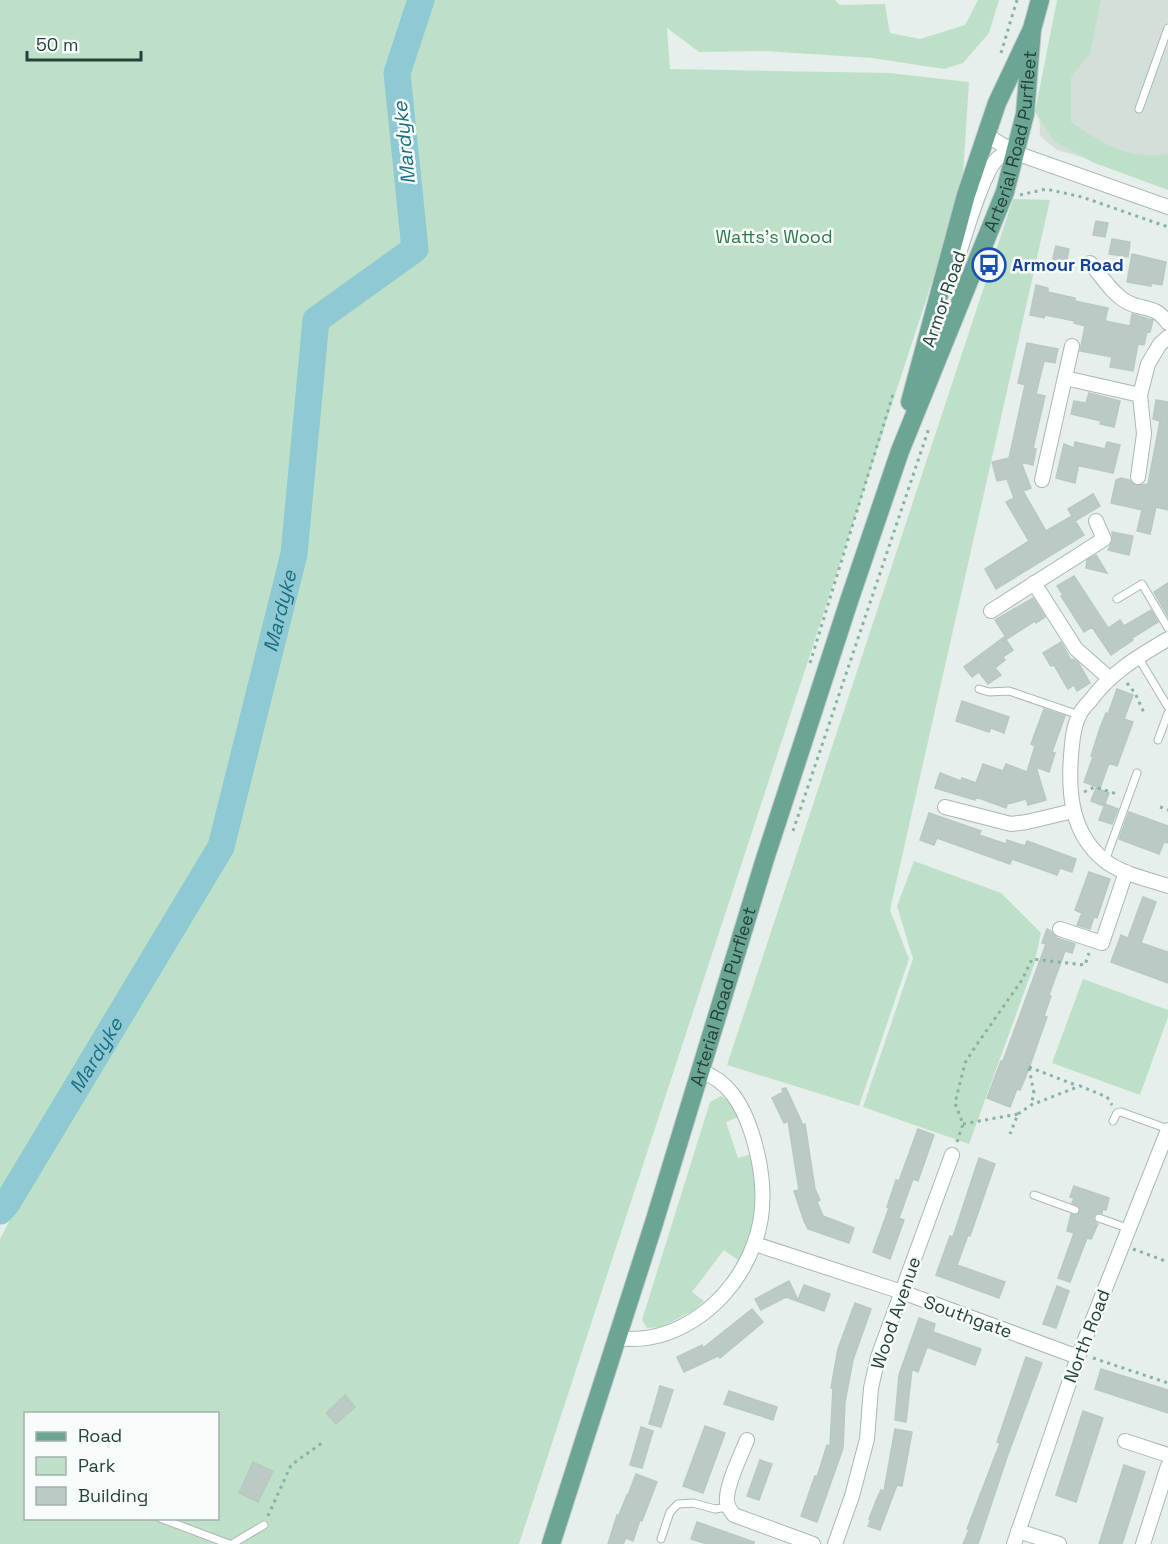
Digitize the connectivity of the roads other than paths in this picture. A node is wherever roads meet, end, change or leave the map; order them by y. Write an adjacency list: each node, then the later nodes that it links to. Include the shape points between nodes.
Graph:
1 (1040, 0): 3 (main road, Arterial Road Purfleet)
2 (1168, 28): 4 (lane)
3 (1032, 29): 5 (main road, Arterial Road Purfleet); 6 (main road, Arterial Road Purfleet, via 1025,114)
4 (1139, 109)
5 (986, 135): 6 (street); 13 (main road, Arterial Road Purfleet)
6 (1016, 153): 7 (street); 13 (street, Armor Road, via 1000,156 984,181); 15 (main road, Arterial Road Purfleet, via 1005,192)
7 (1168, 207)
8 (1090, 263): 9 (street, via 1119,297 1151,308)
9 (1168, 323)
10 (1168, 337): 14 (street, via 1148,364)
11 (1072, 346): 12 (street)
12 (1065, 378): 14 (street); 17 (street)
13 (912, 392): 15 (main road, Arterial Road Purfleet)
14 (1140, 395): 16 (street, via 1144,434)
15 (900, 451): 38 (main road, Arterial Road Purfleet, via 764,861)
16 (1138, 477)
17 (1042, 480)
18 (1096, 521): 19 (street, via 1104,539)
19 (1034, 583): 21 (street); 25 (street, via 1076,649)
20 (1117, 599): 22 (lane, via 1142,584)
21 (991, 611)
22 (1168, 628)
23 (1168, 639): 24 (street)
24 (1138, 657): 25 (street); 27 (lane)
25 (1114, 675): 29 (street)
26 (979, 688): 29 (lane, via 1009,691)
27 (1168, 707)
28 (1168, 713): 30 (lane)
29 (1079, 715): 32 (street, via 1072,743)
30 (1158, 740)
31 (1137, 773): 34 (lane)
32 (1072, 804): 33 (street, via 1011,824); 34 (street, via 1085,840)
33 (945, 807)
34 (1105, 861): 35 (street)
35 (1126, 872): 36 (street); 37 (street, via 1102,943)
36 (1168, 886)
37 (1060, 929)
38 (700, 1071): 46 (street, via 727,1087 740,1105 755,1144 762,1196); 48 (main road, Arterial Road Purfleet)
39 (1115, 1117): 40 (lane, via 1126,1113)
40 (1168, 1130): 45 (street, North Road)
41 (952, 1155): 47 (street, Wood Avenue)
42 (1034, 1195): 43 (lane)
43 (1075, 1209)
44 (1099, 1218): 45 (lane)
45 (1130, 1229): 49 (street, North Road)
46 (754, 1244): 47 (street, Southgate); 48 (street, via 739,1276 717,1303 700,1316 652,1338)
47 (902, 1292): 49 (street, Southgate); 62 (street, Wood Avenue, via 878,1357 867,1439)
48 (617, 1338): 60 (main road, Arterial Road Purfleet)
49 (1078, 1355): 57 (street, North Road)
50 (747, 1440): 54 (street, via 728,1490)
51 (1125, 1441): 52 (street)
52 (1168, 1455)
53 (1168, 1466): 64 (street)
54 (728, 1507): 58 (lane, via 678,1504 670,1512); 61 (street, via 735,1515)
55 (165, 1520): 59 (lane)
56 (264, 1525): 59 (lane)
57 (1016, 1538): 63 (street)
58 (661, 1539)
59 (230, 1544)
60 (551, 1544)
61 (813, 1544)
62 (835, 1544)
63 (1059, 1544)
64 (1143, 1544)

